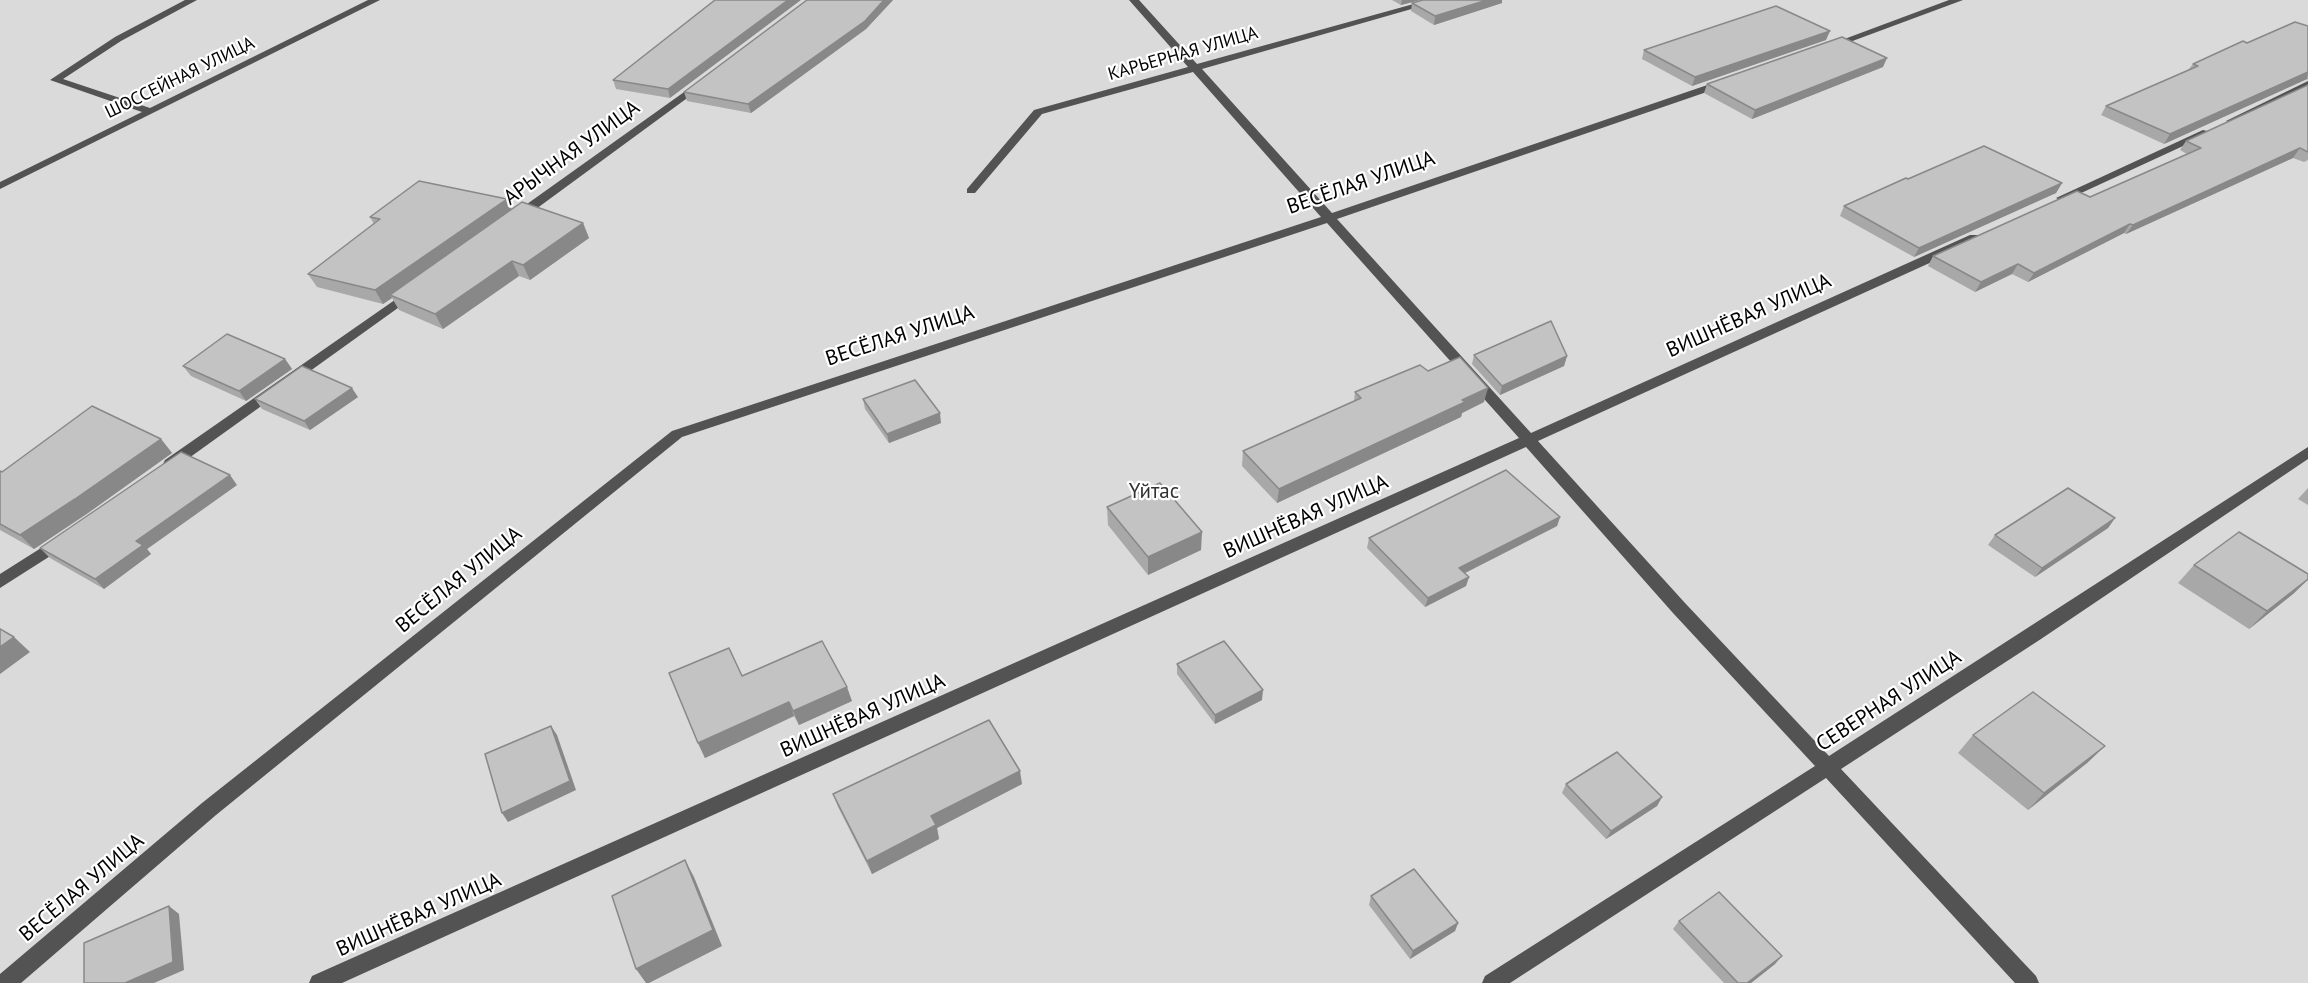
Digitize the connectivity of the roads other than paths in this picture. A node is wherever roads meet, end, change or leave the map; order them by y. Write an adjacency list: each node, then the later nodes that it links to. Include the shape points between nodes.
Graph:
1 (192, 0): 11 (street, via 118,39 55,80)
2 (375, 0): 11 (street, ШОССЕЙНАЯ УЛИЦА)
3 (1134, 0): 7 (street)
4 (1437, 0): 7 (street, КАРЬЕРНАЯ УЛИЦА)
5 (1958, 0): 6 (street)
6 (1820, 50)
7 (1195, 68): 13 (street, КАРЬЕРНАЯ УЛИЦА, via 1038,112); 15 (street)
8 (1742, 76): 15 (street, ВЕСЁЛАЯ УЛИЦА)
9 (708, 78): 16 (street, АРЫЧНАЯ УЛИЦА)
10 (2308, 84): 14 (street)
11 (150, 111): 12 (street, ШОССЕЙНАЯ УЛИЦА)
12 (0, 186)
13 (971, 191)
14 (2049, 204)
15 (1329, 218): 19 (street); 25 (street, ВЕСЁЛАЯ УЛИЦА, via 677,434 209,808)
16 (507, 224)
17 (1984, 233): 19 (street, ВИШНЁВАЯ УЛИЦА)
18 (421, 286): 21 (street)
19 (1528, 439): 24 (street); 26 (street, ВИШНЁВАЯ УЛИЦА)
20 (2308, 452): 24 (street, СЕВЕРНАЯ УЛИЦА)
21 (161, 471)
22 (75, 532): 23 (street)
23 (0, 582)
24 (1828, 768): 27 (street, СЕВЕРНАЯ УЛИЦА); 28 (street)
25 (5, 983)
26 (319, 983)
27 (1492, 983)
28 (2029, 983)

